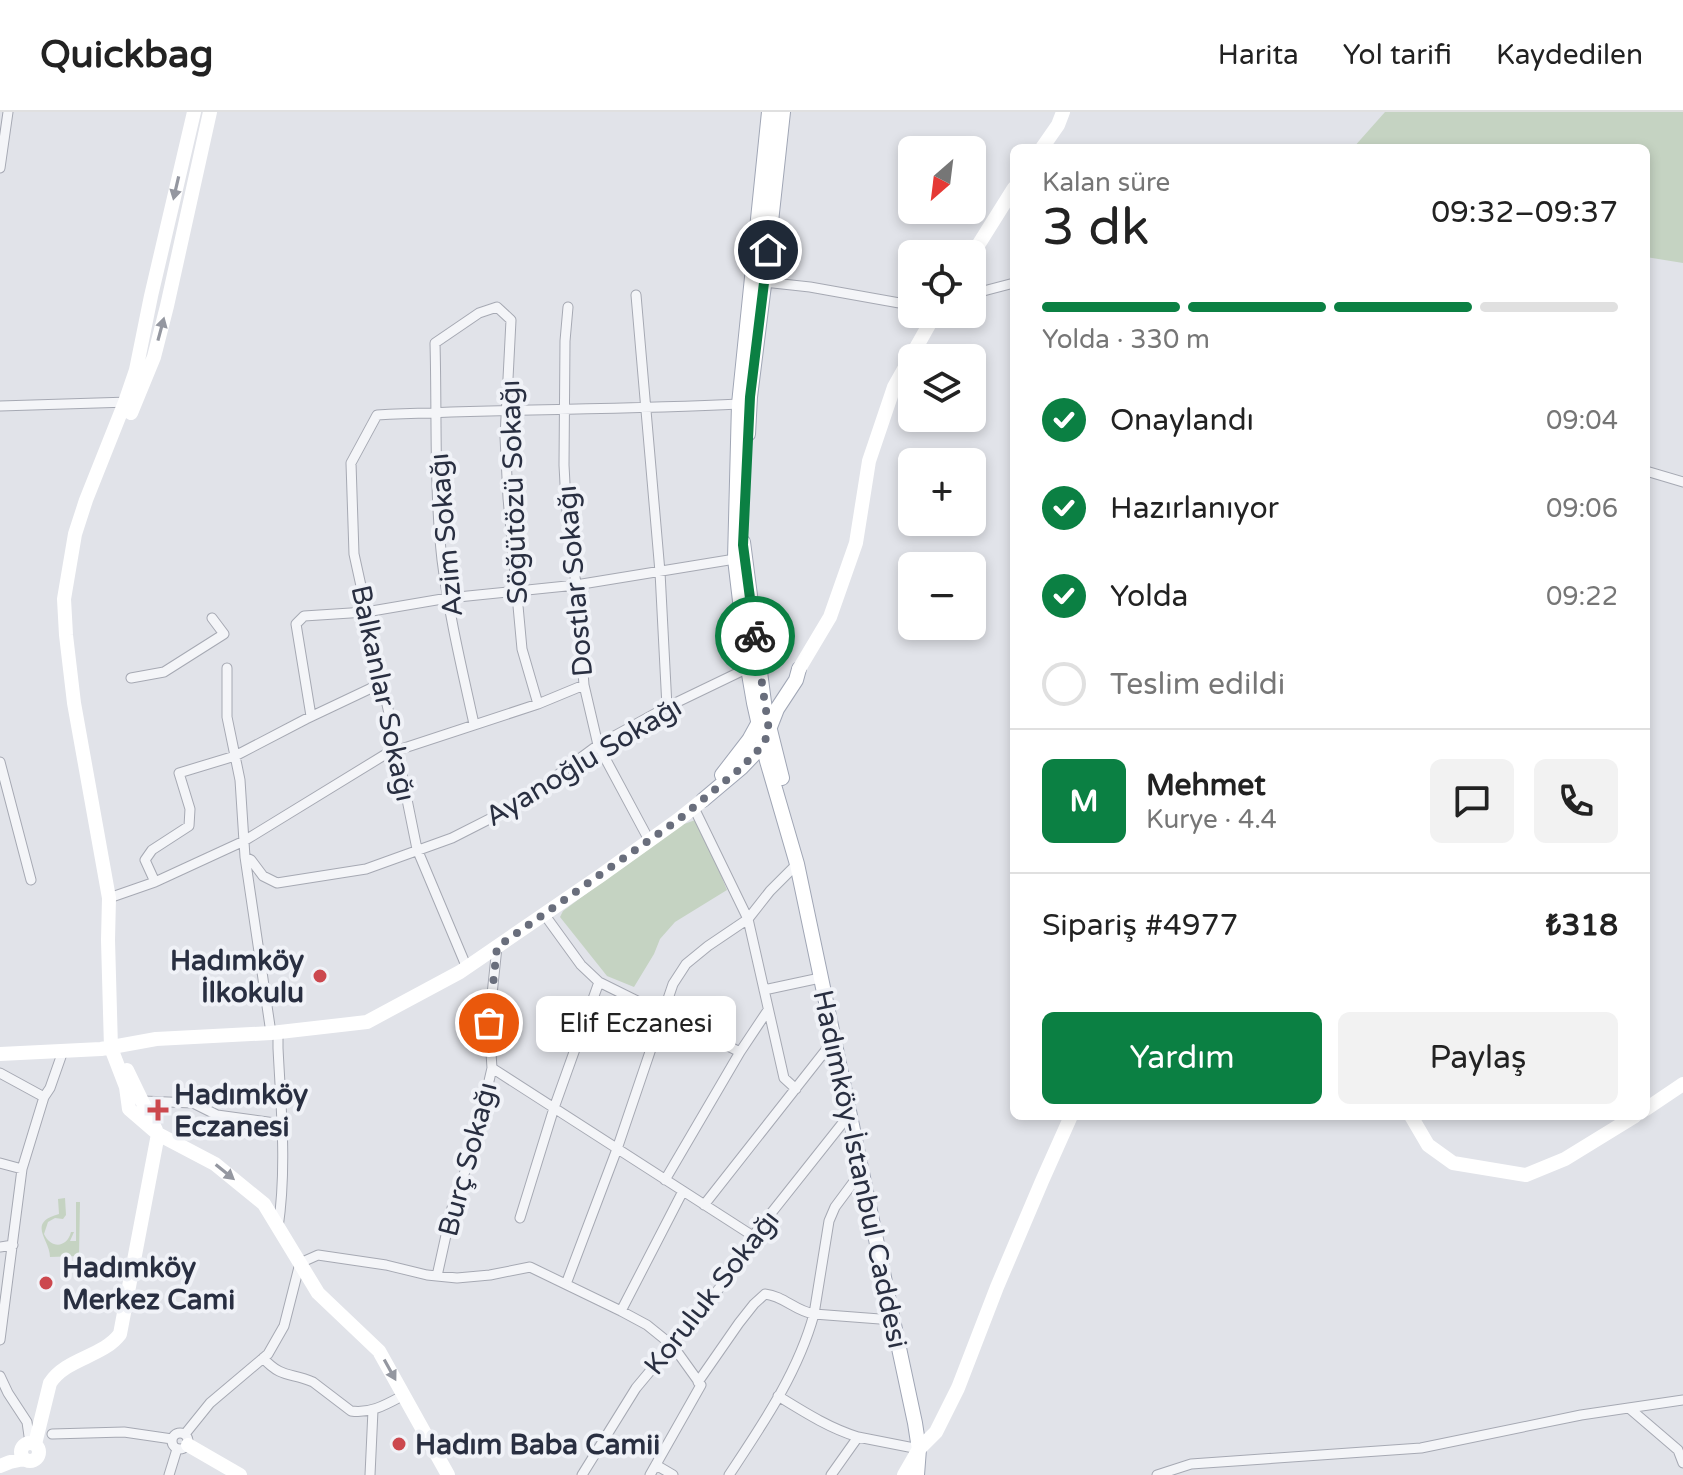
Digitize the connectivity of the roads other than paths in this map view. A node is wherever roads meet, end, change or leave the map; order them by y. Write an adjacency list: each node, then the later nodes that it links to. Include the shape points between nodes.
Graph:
1 (8, 112): 8 (street)
2 (194, 112): 19 (street, one-way to 19)
3 (210, 112): 19 (street, one-way to 3, via 154,357)
4 (769, 112): 20 (street, Hadımköy-İstanbul Caddesi)
5 (783, 112): 11 (street, Hadımköy-İstanbul Caddesi)
6 (1063, 112): 7 (street)
7 (1045, 144)
8 (0, 168)
9 (1010, 194): 10 (street)
10 (981, 240)
11 (764, 282): 15 (street); 44 (street, Hadımköy-İstanbul Caddesi, via 750,397 743,545)
12 (1010, 284): 13 (street)
13 (986, 290)
14 (636, 295): 23 (street)
15 (898, 303)
16 (568, 307): 22 (street, Dostlar Sokağı)
17 (927, 328): 37 (street, via 894,387 869,461 856,543 830,617)
18 (435, 343): 24 (street, Söğütözü Sokağı, via 497,307 511,320); 25 (street, Azim Sokağı)
19 (130, 402): 21 (street); 59 (street, via 68,573 64,599 74,703)
20 (739, 404): 23 (street); 28 (street, Hadımköy-İstanbul Caddesi)
21 (0, 406)
22 (565, 408): 23 (street); 24 (street); 30 (street, Dostlar Sokağı, via 566,503)
23 (645, 409): 29 (street)
24 (506, 411): 25 (street); 31 (street, Söğütözü Sokağı)
25 (437, 412): 32 (street, Azim Sokağı); 33 (street, Balkanlar Sokağı, via 377,415 351,463 354,554)
26 (1650, 472): 27 (street)
27 (1683, 482)
28 (735, 559): 29 (street); 36 (street, Hadımköy-İstanbul Caddesi)
29 (660, 572): 30 (street); 42 (street)
30 (576, 585): 31 (street); 40 (street, Dostlar Sokağı)
31 (515, 591): 32 (street); 41 (street, Söğütözü Sokağı, via 522,649)
32 (448, 598): 33 (street); 45 (street, Azim Sokağı)
33 (366, 612): 39 (street, Balkanlar Sokağı); 43 (street, via 304,616 296,624)
34 (212, 618): 38 (street, via 224,634 164,672)
35 (227, 668): 49 (street, via 227,717)
36 (748, 668): 42 (street, Ayanoğlu Sokağı); 44 (street, Hadımköy-İstanbul Caddesi)
37 (799, 669): 44 (street); 44 (street)
38 (131, 678)
39 (382, 683): 43 (street); 48 (street, Balkanlar Sokağı)
40 (584, 685): 41 (street); 46 (street, Dostlar Sokağı)
41 (538, 704): 45 (street)
42 (667, 707): 46 (street, Ayanoğlu Sokağı)
43 (311, 716): 49 (street)
44 (764, 722): 47 (street, Hadımköy-İstanbul Caddesi); 51 (street); 56 (street, Hadımköy-İstanbul Caddesi, via 792,818)
45 (474, 724): 48 (street)
46 (598, 745): 52 (street, Dostlar Sokağı); 54 (street, Ayanoğlu Sokağı, via 517,805 452,838)
47 (763, 745): 51 (street); 56 (street, Hadımköy-İstanbul Caddesi)
48 (397, 750): 53 (street); 54 (street, Balkanlar Sokağı)
49 (235, 756): 53 (street); 58 (street, via 179,773 190,809 189,826 145,860)
50 (0, 762): 57 (street)
51 (699, 804): 52 (street); 61 (street)
52 (649, 840): 60 (street)
53 (244, 841): 55 (street); 58 (street)
54 (417, 849): 55 (street, Ayanoğlu Sokağı, via 366,869 277,883); 63 (street, Balkanlar Sokağı)
55 (245, 857): 69 (street)
56 (797, 864): 61 (street); 64 (street, Hadımköy-İstanbul Caddesi)
57 (31, 880)
58 (155, 882): 59 (street)
59 (109, 898): 71 (street)
60 (544, 914): 62 (street); 65 (street)
61 (748, 919): 66 (street); 68 (street, via 686,964)
62 (497, 947): 63 (street); 76 (street, Burç Sokağı, via 489,1023)
63 (467, 968): 69 (street, via 367,1022)
64 (820, 978): 66 (street); 70 (street, Hadımköy-İstanbul Caddesi)
65 (599, 982): 68 (street); 83 (street)
66 (764, 990): 67 (street)
67 (768, 1010): 74 (street); 79 (street, via 784,1078)
68 (663, 1013): 74 (street); 90 (street)
69 (275, 1033): 71 (street); 88 (street)
70 (833, 1041): 79 (street); 84 (street, Hadımköy-İstanbul Caddesi)
71 (114, 1043): 72 (street); 73 (street); 81 (street); 89 (street, via 129,1109)
72 (0, 1046)
73 (63, 1051): 75 (street); 80 (street)
74 (740, 1052): 94 (street)
75 (0, 1054)
76 (492, 1068): 83 (street); 103 (street, Burç Sokağı)
77 (0, 1073): 80 (street)
78 (1683, 1084): 82 (street)
79 (796, 1089): 96 (street)
80 (44, 1097): 92 (street)
81 (143, 1101): 88 (street, via 193,1103 217,1115); 89 (street)
82 (1650, 1106)
83 (554, 1108): 90 (street); 97 (street)
84 (849, 1115): 93 (street, Hadımköy-İstanbul Caddesi); 99 (street, Koruluk Sokağı)
85 (1069, 1120): 121 (street, via 958,1388 936,1432)
86 (1413, 1120): 87 (street, via 1428,1145 1453,1163 1526,1175 1565,1159)
87 (1628, 1120)
88 (282, 1124): 98 (street)
89 (158, 1134): 98 (street, one-way to 98, via 215,1164 264,1204); 122 (street, via 120,1334 53,1378)
90 (617, 1149): 94 (street); 104 (street)
91 (0, 1163): 92 (street)
92 (22, 1169): 100 (street)
93 (861, 1172): 106 (street, via 835,1207); 107 (street, Hadımköy-İstanbul Caddesi)
94 (665, 1180): 95 (street)
95 (683, 1191): 96 (street); 105 (street)
96 (704, 1205): 99 (street)
97 (520, 1218)
98 (278, 1228): 102 (street)
99 (753, 1236): 109 (street, Koruluk Sokağı)
100 (13, 1245): 101 (street); 108 (street)
101 (0, 1247)
102 (300, 1263): 103 (street, via 318,1255); 110 (street, via 284,1326); 113 (street, one-way to 113, via 318,1293 379,1351)
103 (437, 1276): 104 (street, via 490,1275 530,1267)
104 (566, 1284): 105 (street)
105 (621, 1311): 109 (street)
106 (814, 1314): 107 (street); 112 (street, via 765,1294); 114 (street)
107 (893, 1320): 121 (street, Hadımköy-İstanbul Caddesi)
108 (0, 1340)
109 (673, 1346): 112 (street); 130 (street, Koruluk Sokağı, via 636,1388)
110 (263, 1358): 117 (street, via 283,1374 313,1382 351,1411); 120 (street, via 210,1403)
111 (0, 1376): 122 (street, via 27,1422)
112 (698, 1382): 124 (street, via 701,1385)
113 (404, 1395): 117 (street); 129 (street)
114 (778, 1396): 119 (street); 133 (street)
115 (1683, 1400): 116 (street)
116 (1629, 1408): 123 (street, via 1678,1450); 137 (street, via 1421,1448 1191,1464)
117 (373, 1410): 128 (street)
118 (52, 1434): 120 (street, via 124,1432)
119 (858, 1437): 121 (street); 134 (street)
120 (181, 1442): 126 (street); 127 (street)
121 (919, 1449): 135 (street); 136 (street, Hadımköy-İstanbul Caddesi)
122 (29, 1455): 125 (street)
123 (1683, 1463)
124 (656, 1465): 131 (street); 132 (street)
125 (2, 1466)
126 (169, 1475)
127 (240, 1475)
128 (370, 1475)
129 (448, 1475)
130 (582, 1475)
131 (650, 1475)
132 (673, 1475)
133 (729, 1475)
134 (831, 1475)
135 (904, 1475)
136 (917, 1475)
137 (1157, 1475)

